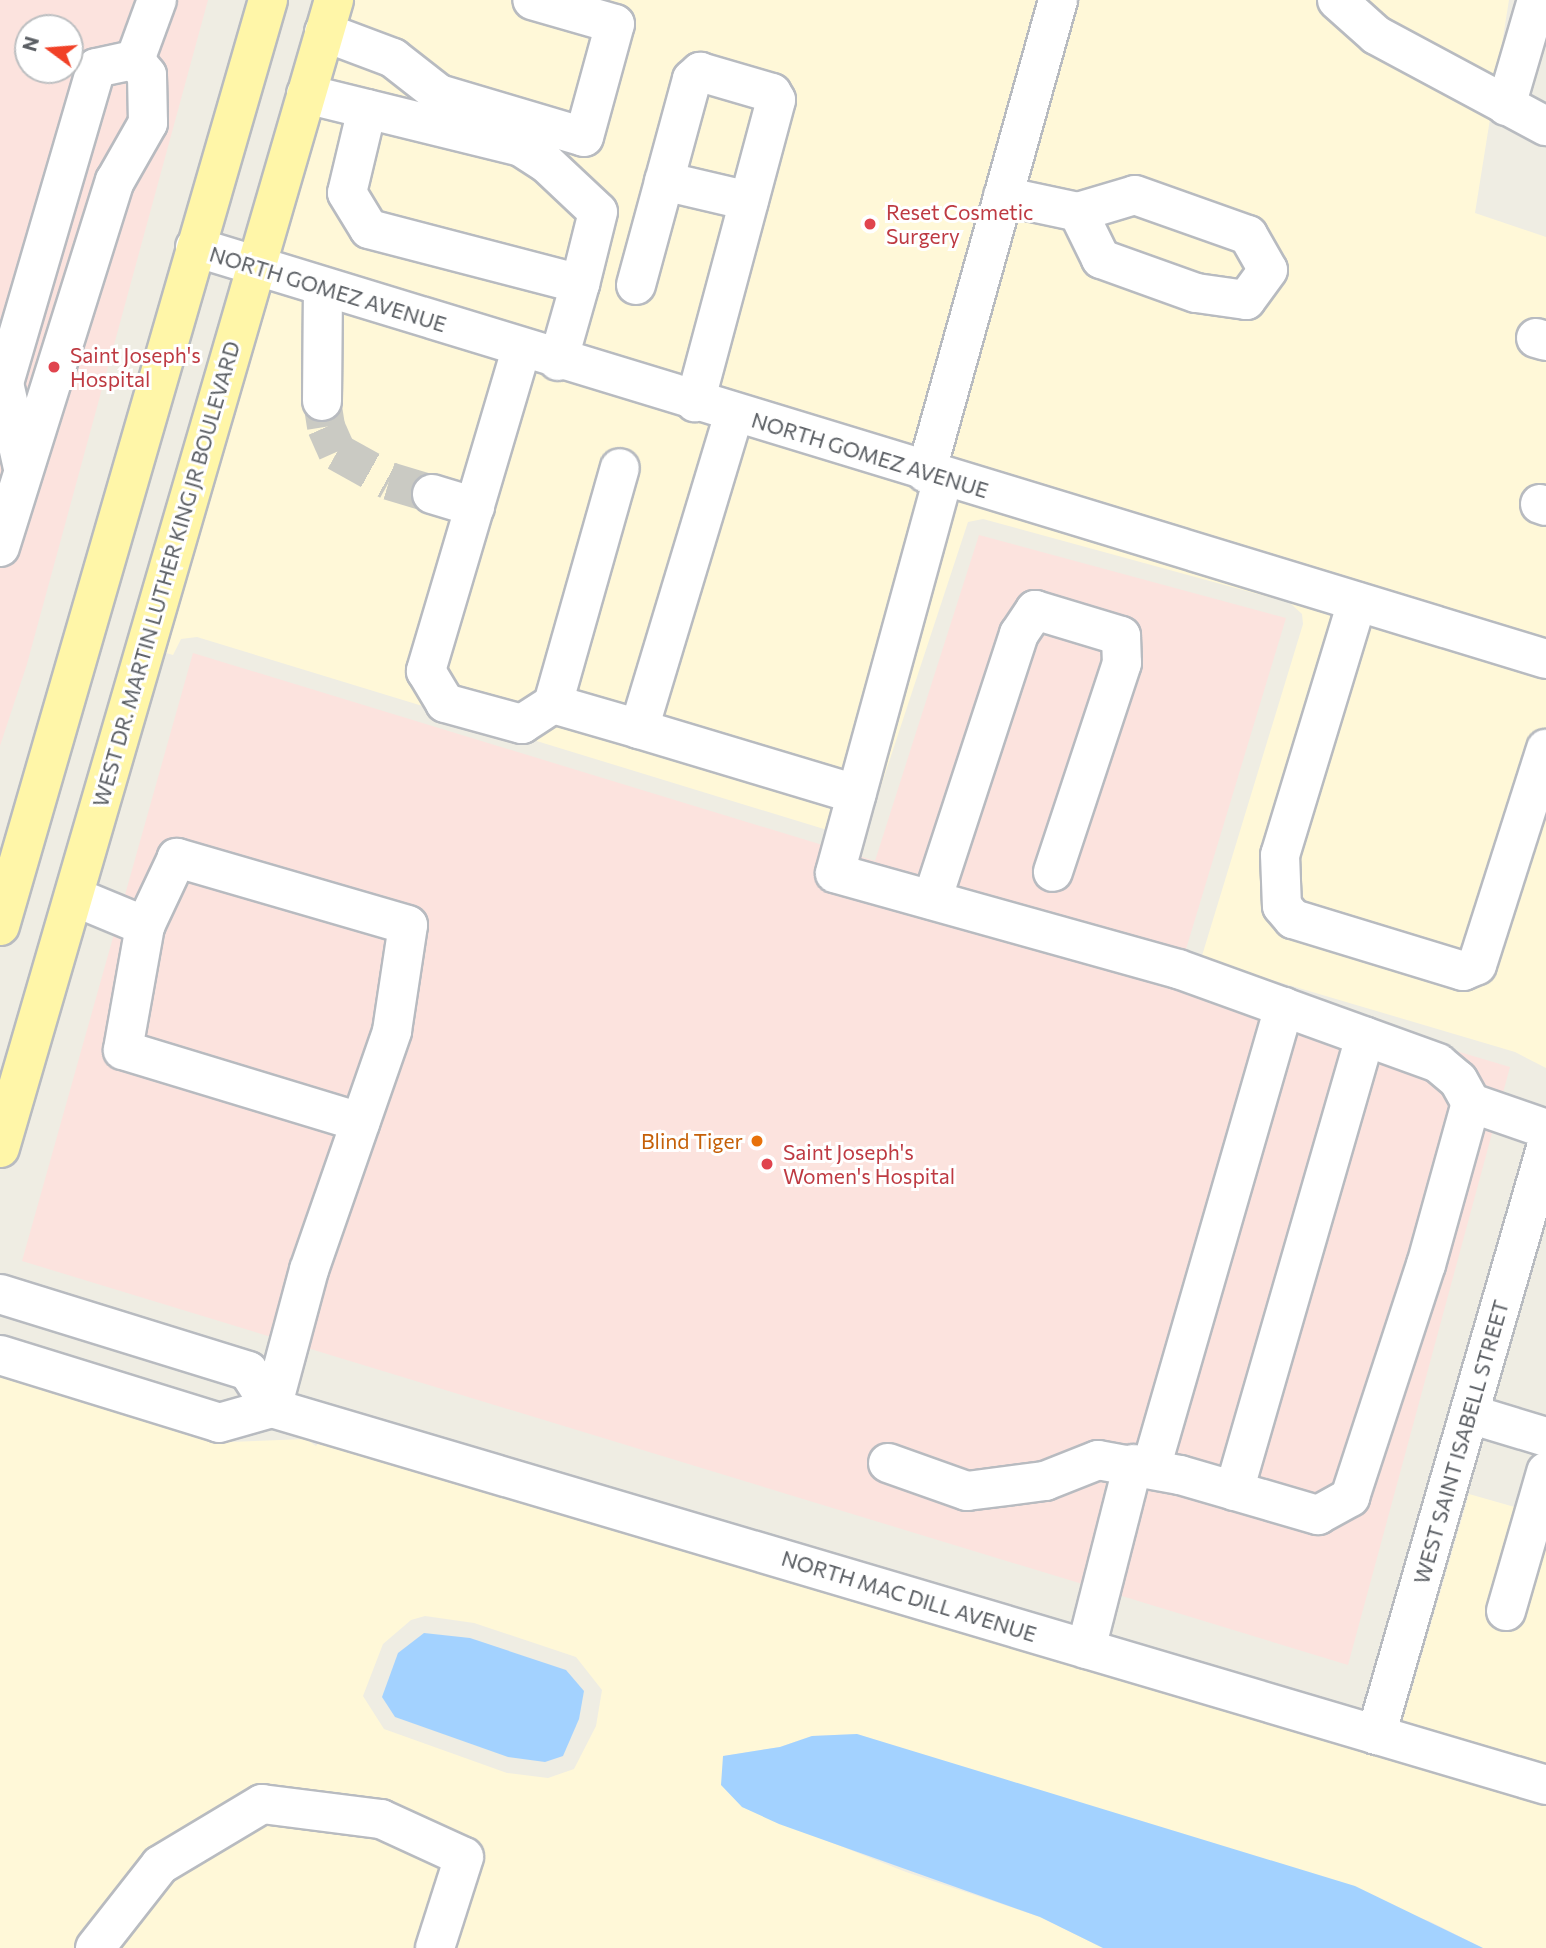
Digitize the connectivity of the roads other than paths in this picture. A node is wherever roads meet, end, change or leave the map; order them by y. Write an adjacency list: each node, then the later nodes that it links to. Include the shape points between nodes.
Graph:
1 (158, 0): 8 (street)
2 (268, 0): 17 (main road)
3 (532, 0): 7 (street, via 615,24 584,137 439,94)
4 (1337, 0): 10 (street, via 1376,35)
5 (1537, 0): 10 (street)
6 (1054, 1): 14 (street)
7 (329, 16): 9 (main road, WEST DR. MARTIN LUTHER KING JR BOULEVARD)
8 (135, 60): 28 (street, via 147,75 148,123 115,181); 28 (street, via 96,68 4,383)
9 (306, 94): 11 (street); 18 (main road, WEST DR. MARTIN LUTHER KING JR BOULEVARD)
10 (1506, 106): 12 (street)
11 (367, 109): 19 (street, via 522,147 546,163 598,212); 19 (street, via 347,193 369,229)
12 (1546, 126)
13 (664, 181): 15 (street); 15 (street, via 692,79 700,72 772,93 776,100); 20 (street)
14 (1003, 196): 16 (street); 29 (street)
15 (749, 201): 25 (street)
16 (1078, 212)
17 (195, 247): 18 (street, NORTH GOMEZ AVENUE); 42 (main road)
18 (254, 266): 21 (street, NORTH GOMEZ AVENUE); 40 (main road, WEST DR. MARTIN LUTHER KING JR BOULEVARD)
19 (580, 284): 23 (street)
20 (636, 285)
21 (323, 288): 22 (street, NORTH GOMEZ AVENUE); 24 (street)
22 (521, 350): 23 (street, NORTH GOMEZ AVENUE); 31 (street)
23 (558, 361): 25 (street, NORTH GOMEZ AVENUE)
24 (322, 401)
25 (695, 402): 26 (street, NORTH GOMEZ AVENUE)
26 (734, 414): 29 (street, NORTH GOMEZ AVENUE); 36 (street)
27 (620, 468): 35 (street)
28 (24, 471): 32 (street)
29 (934, 475): 33 (street, NORTH GOMEZ AVENUE); 38 (street)
30 (432, 494): 31 (street)
31 (475, 506): 35 (street, via 426,671 445,703 509,721 522,724)
32 (1, 543)
33 (1357, 602): 34 (street, NORTH GOMEZ AVENUE); 37 (street, via 1280,855 1282,906 1293,919 1463,971 1477,965)
34 (1546, 659)
35 (553, 704): 36 (street)
36 (639, 729): 38 (street)
37 (1546, 749)
38 (856, 794): 41 (street, via 835,873)
39 (1053, 872): 41 (street, via 1122,663 1121,636 1035,610 1019,634)
40 (75, 897): 43 (street); 49 (main road, WEST DR. MARTIN LUTHER KING JR BOULEVARD)
41 (932, 900): 44 (street, via 1178,969)
42 (0, 926)
43 (145, 926): 47 (street, via 123,1050); 47 (street, via 177,858 408,925 392,1031)
44 (1284, 1007): 45 (street); 57 (street)
45 (1365, 1037): 46 (street, via 1438,1063 1458,1080); 59 (street)
46 (1471, 1103): 48 (street); 59 (street, via 1386,1395 1350,1497 1318,1515)
47 (360, 1122): 53 (street, via 309,1270)
48 (1546, 1129)
49 (0, 1148)
50 (1546, 1148): 54 (street, WEST SAINT ISABELL STREET)
51 (0, 1294): 53 (street, via 248,1371)
52 (0, 1355): 53 (street, via 219,1423)
53 (272, 1408): 62 (street, NORTH MAC DILL AVENUE)
54 (1470, 1414): 55 (street); 63 (street, WEST SAINT ISABELL STREET)
55 (1546, 1437)
56 (888, 1463): 57 (street, via 967,1491 1045,1481 1098,1460)
57 (1142, 1466): 59 (street); 62 (street)
58 (1546, 1472): 60 (street)
59 (1234, 1490)
60 (1535, 1547): 61 (street)
61 (1506, 1611)
62 (1086, 1649): 63 (street, NORTH MAC DILL AVENUE)
63 (1377, 1735): 64 (street, NORTH MAC DILL AVENUE)
64 (1546, 1785)
65 (95, 1948): 66 (street, via 160,1865 262,1804 381,1819 464,1857)
66 (435, 1948)

